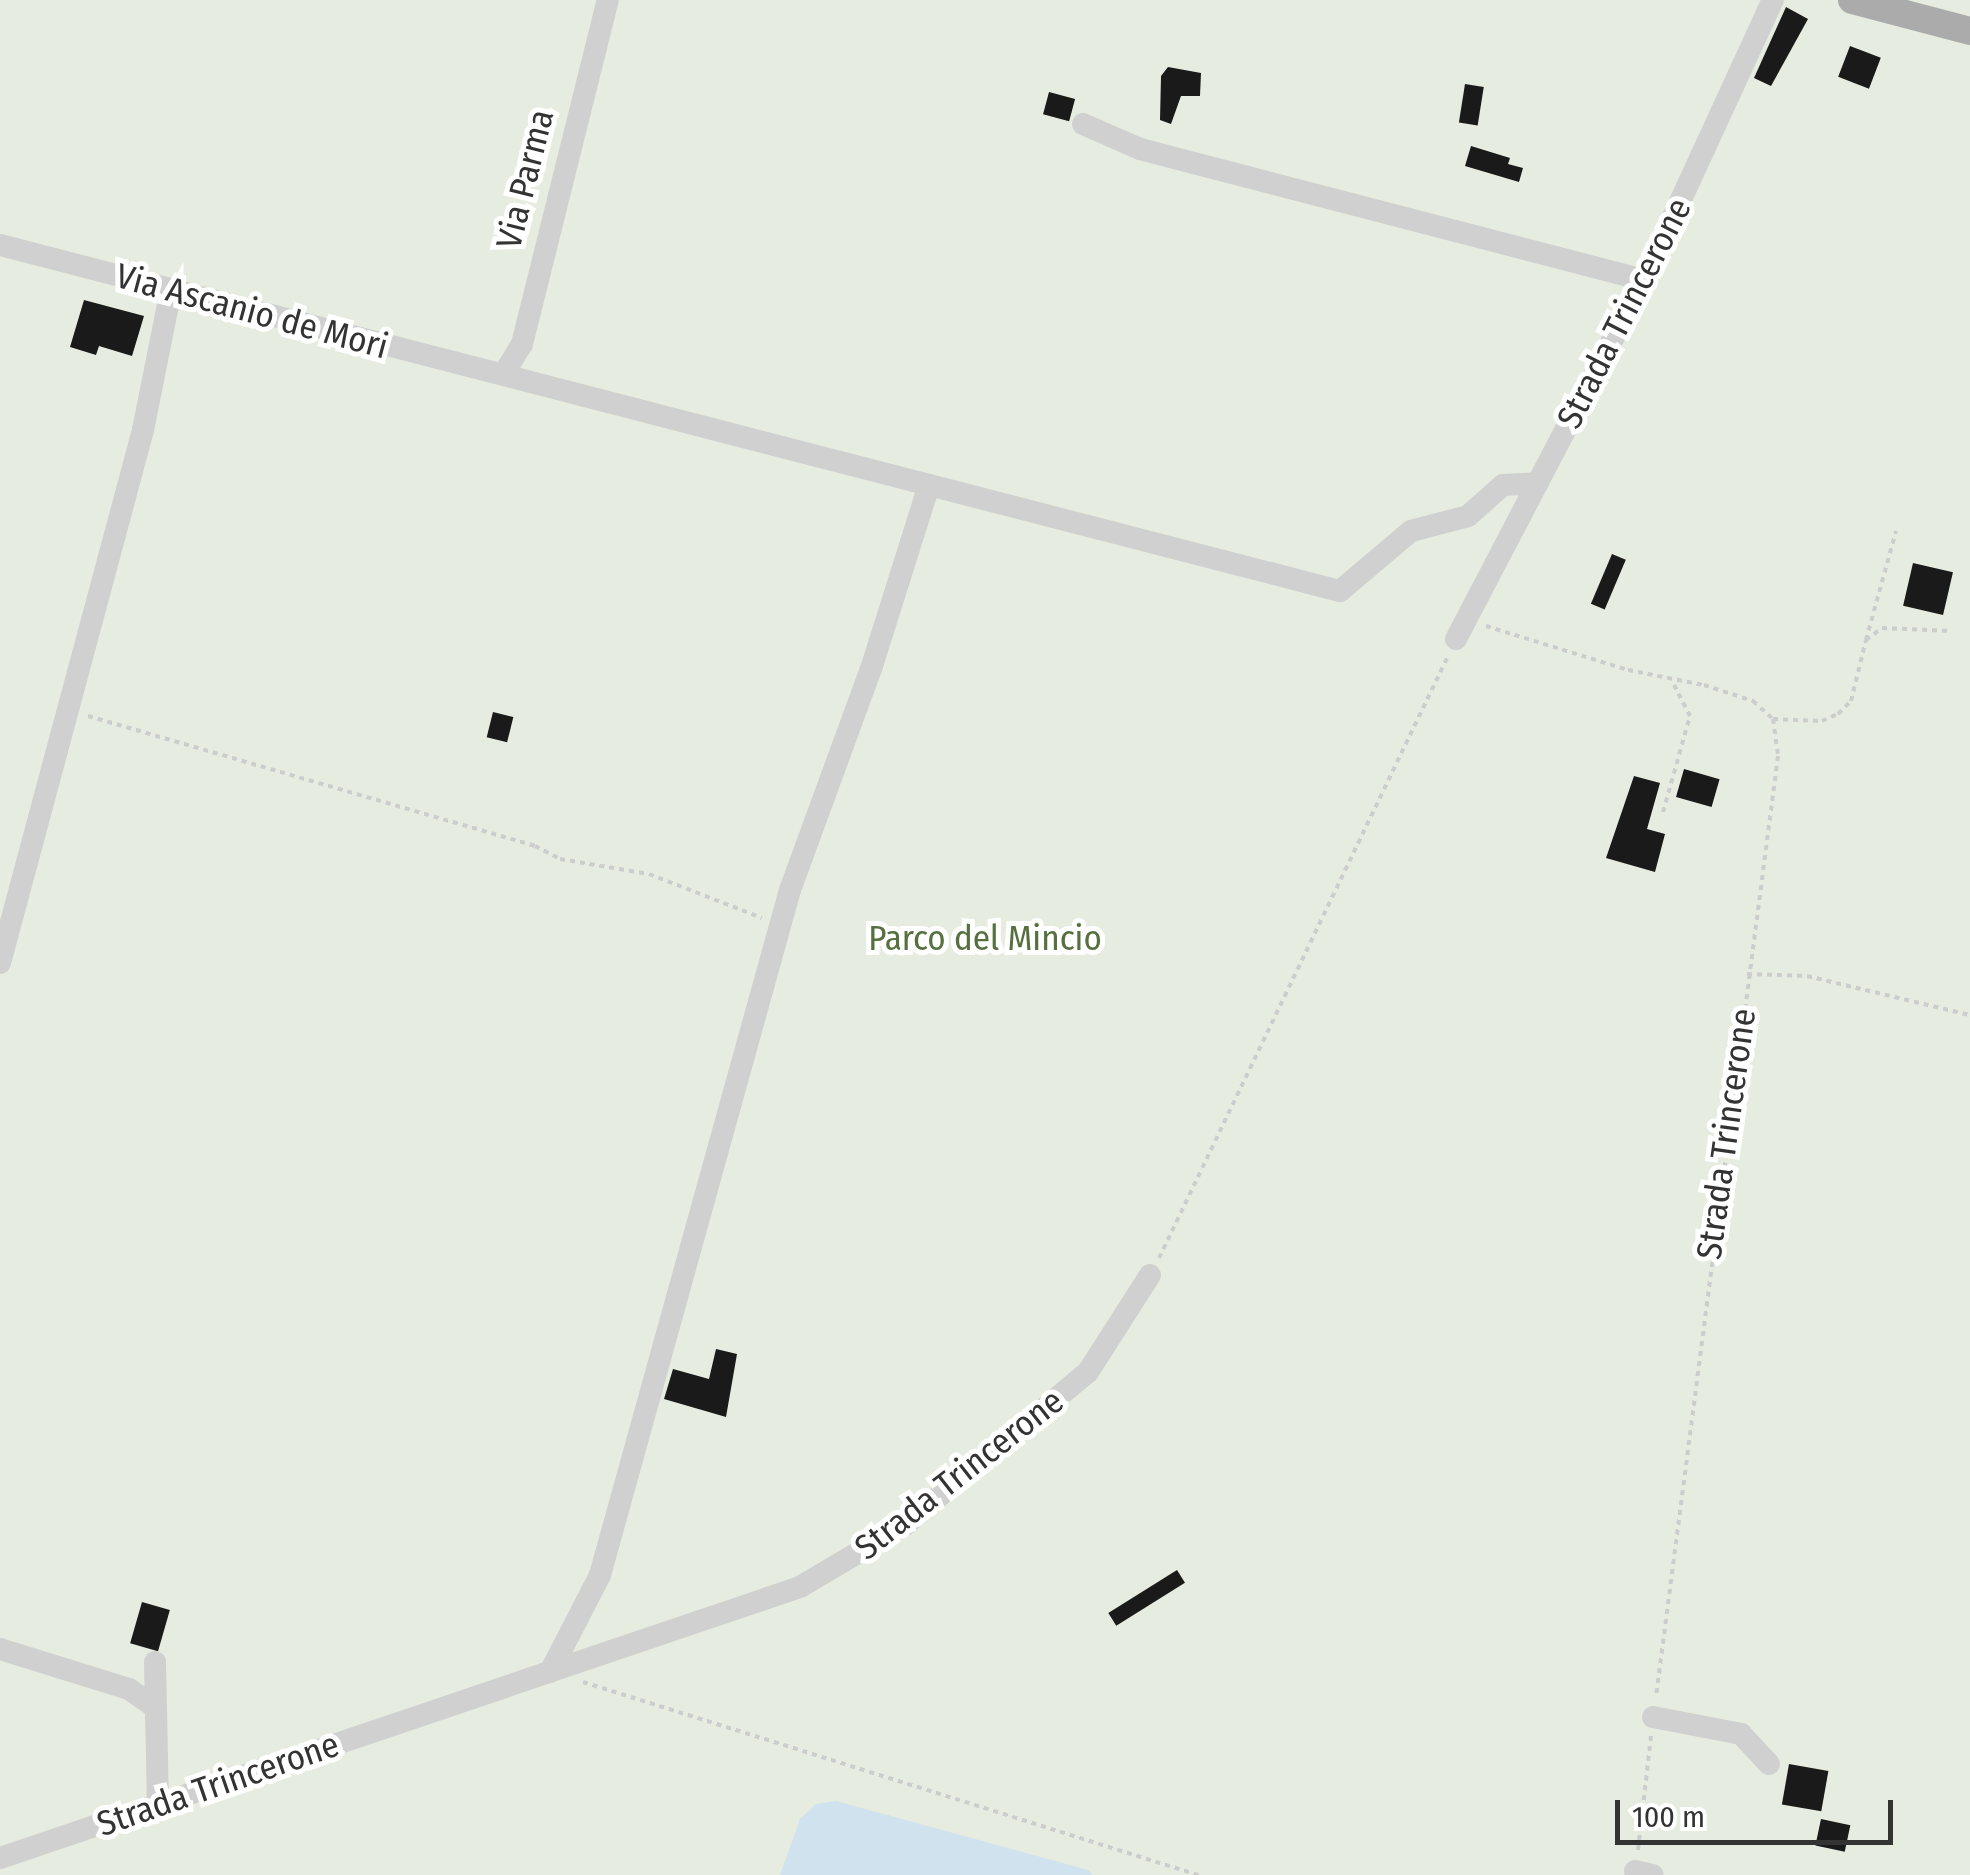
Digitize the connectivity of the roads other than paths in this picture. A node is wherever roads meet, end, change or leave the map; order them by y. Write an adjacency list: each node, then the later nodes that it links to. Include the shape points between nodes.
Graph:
1 (608, 0): 9 (street, Via Parma, via 522,344)
2 (1774, 0): 7 (street, Strada Trincerone)
3 (1852, 0): 4 (main road)
4 (1970, 30)
5 (1083, 124): 7 (street, via 1140,149)
6 (0, 246): 8 (street, Via Ascanio de Mori)
7 (1644, 280): 10 (street, Strada Trincerone)
8 (171, 290): 9 (street, Via Ascanio de Mori); 13 (street, via 143,430)
9 (504, 373): 11 (street, Via Ascanio de Mori)
10 (1538, 484): 11 (street, Via Ascanio de Mori, via 1503,485 1468,516 1410,531 1340,591); 12 (street, Strada Trincerone)
11 (928, 485): 18 (street, via 781,926 606,1558 583,1617)
12 (1460, 630)
13 (6, 916): 14 (street)
14 (0, 964)
15 (1150, 1276): 18 (street, Strada Trincerone, via 1088,1372 906,1524 800,1588)
16 (0, 1648): 19 (street, via 128,1689)
17 (155, 1662): 19 (street)
18 (550, 1672): 22 (street, Strada Trincerone)
19 (156, 1708): 22 (street)
20 (1653, 1717): 21 (street, via 1741,1734)
21 (1769, 1764)
22 (158, 1804): 23 (street, Strada Trincerone)
23 (0, 1858)

